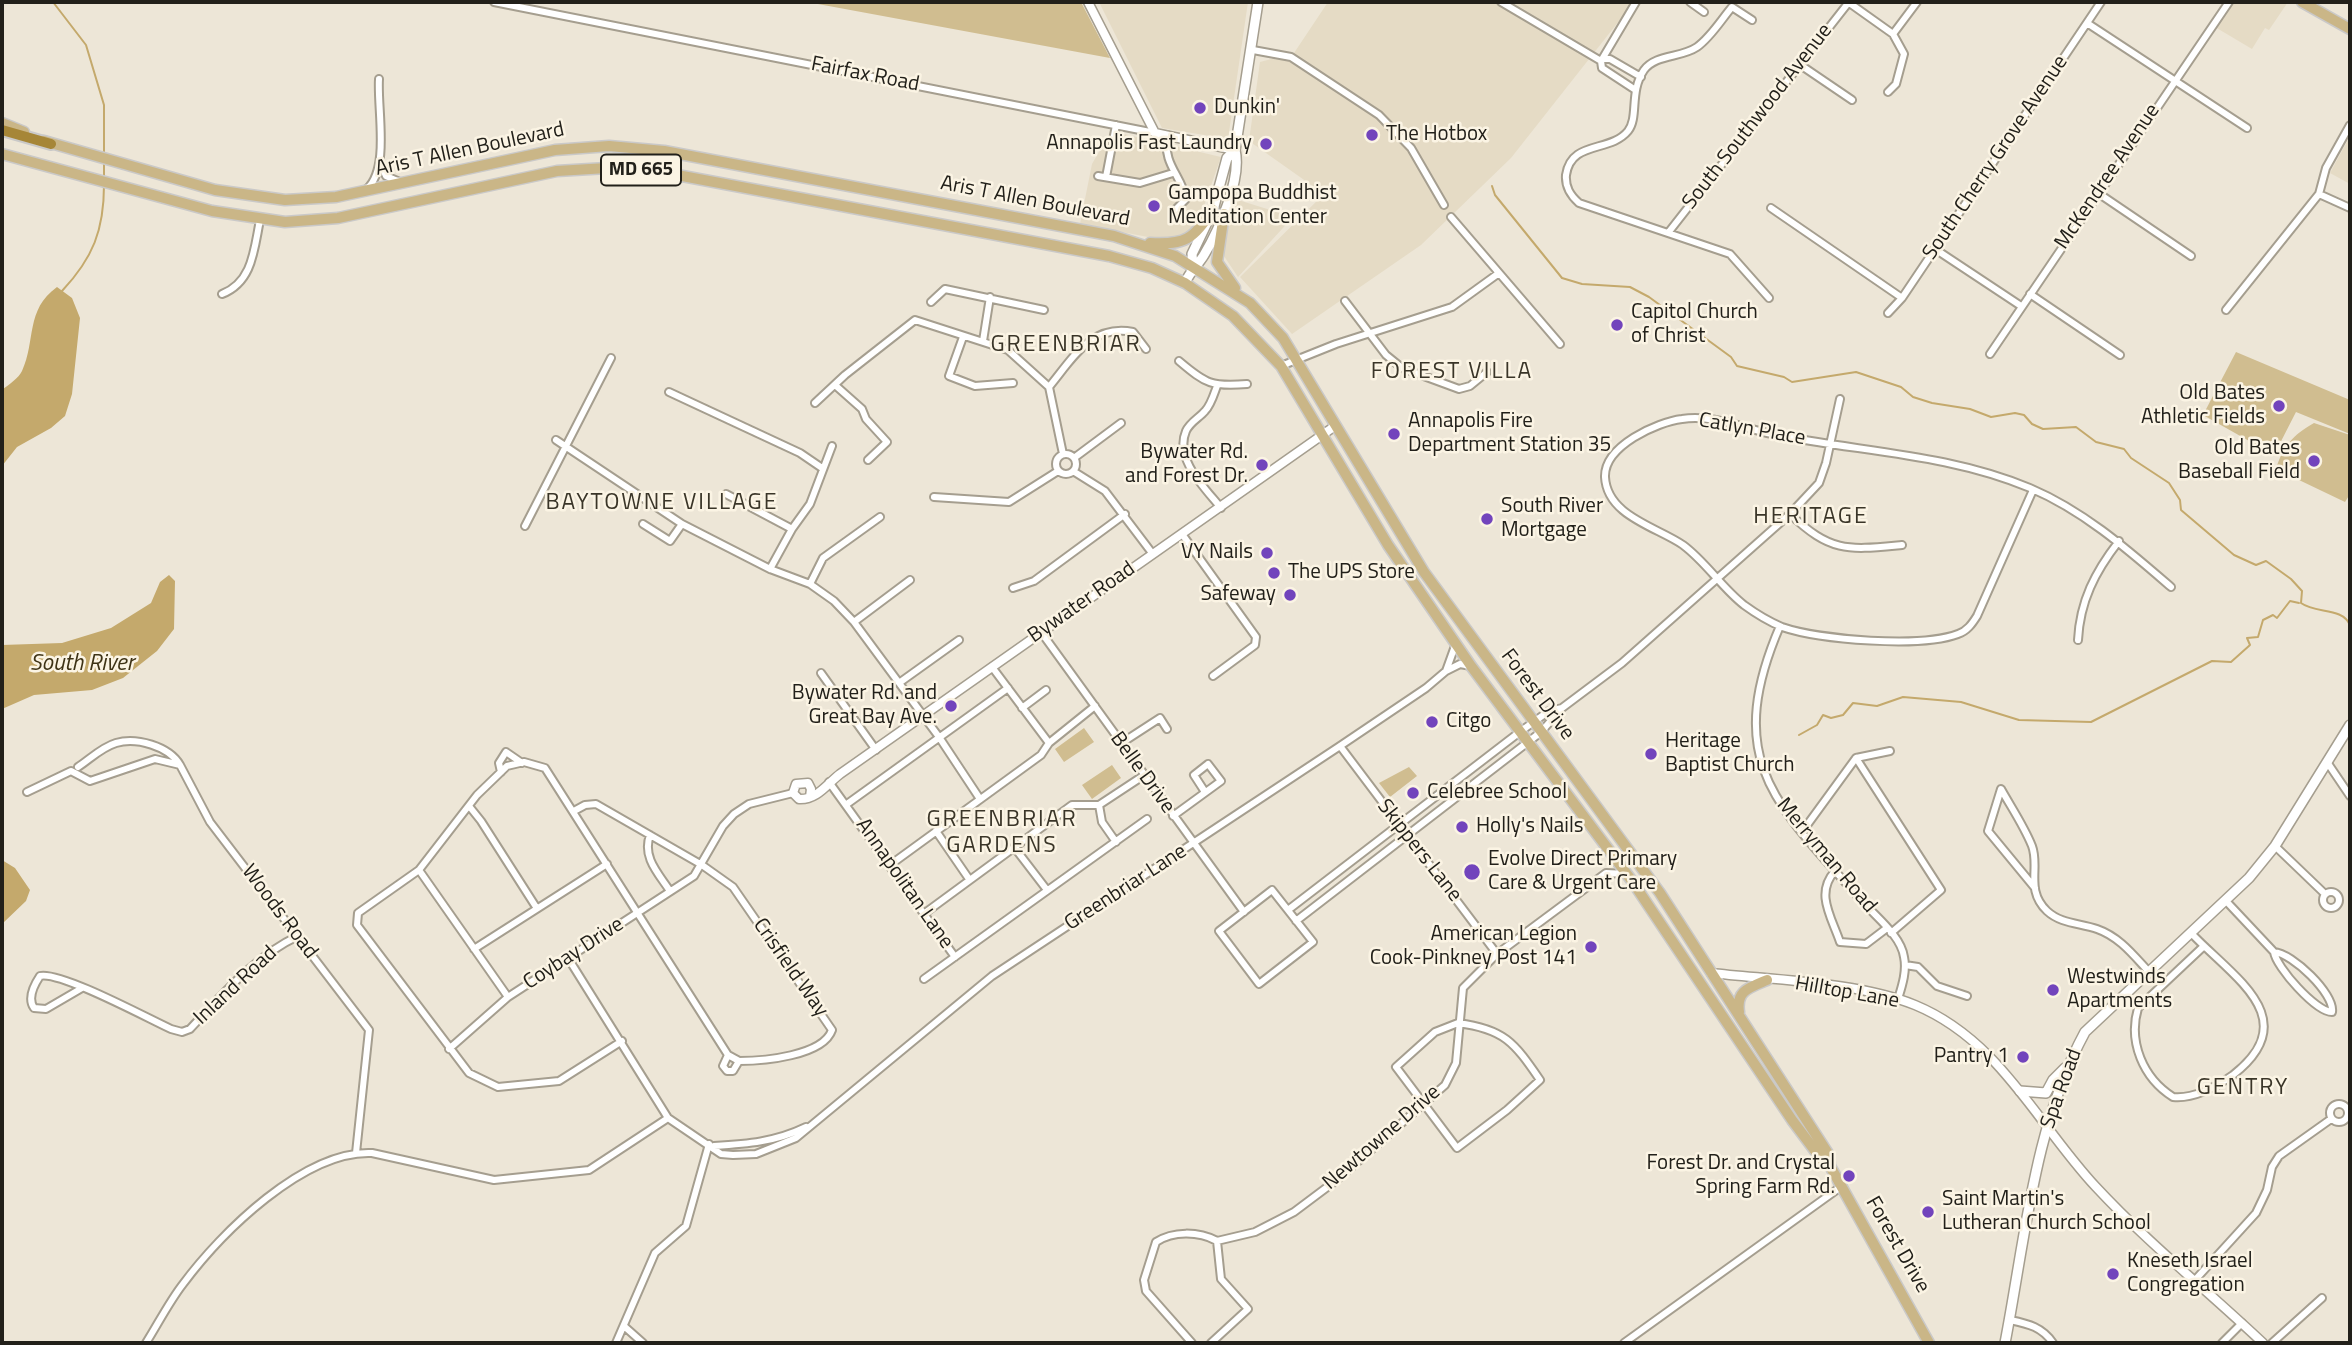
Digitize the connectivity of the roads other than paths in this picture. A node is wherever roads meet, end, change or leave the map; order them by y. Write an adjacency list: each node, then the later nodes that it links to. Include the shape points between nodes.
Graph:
1 (494, 2): 27 (street, Fairfax Road)
2 (1088, 2): 31 (street)
3 (1258, 2): 17 (main road)
4 (1501, 2): 18 (street)
5 (1636, 2): 18 (street)
6 (1690, 2): 12 (street)
7 (1849, 2): 16 (street); 19 (street, South Southwood Avenue)
8 (1917, 2): 16 (street)
9 (2101, 2): 14 (street, South Cherry Grove Avenue)
10 (2229, 2): 22 (street, McKendree Avenue)
11 (2302, 2): 15 (main road)
12 (1704, 12)
13 (1752, 20): 20 (street, via 1732,7 1695,49 1653,62)
14 (2087, 23): 22 (street); 52 (street, South Cherry Grove Avenue)
15 (2350, 29)
16 (1893, 34): 24 (street, via 1904,54 1896,84)
17 (1253, 50): 34 (main road); 42 (street, via 1291,57 1379,115 1409,145)
18 (1601, 60): 20 (street, via 1610,59); 23 (street, via 1602,68)
19 (1799, 64): 25 (street); 50 (street, South Southwood Avenue)
20 (1641, 77): 23 (street)
21 (379, 79): 36 (street)
22 (2174, 79): 29 (street); 40 (street, McKendree Avenue)
23 (1634, 89): 50 (street, via 1628,131 1579,152 1568,167 1567,188 1579,203)
24 (1888, 92)
25 (1852, 100)
26 (2, 122): 33 (main road)
27 (1116, 125): 31 (street, Fairfax Road); 37 (street, via 1102,176 1140,183)
28 (2350, 125): 41 (street, via 2326,168)
29 (2247, 128)
30 (2, 130): 33 (highway, Aris T Allen Boulevard / MD 665)
31 (1155, 133): 32 (street, Fairfax Road)
32 (1167, 135): 34 (street, Fairfax Road); 37 (street, via 1165,148)
33 (54, 145): 39 (main road, Aris T Allen Boulevard / MD 665, via 260,199 308,200)
34 (1235, 150): 46 (main road, via 1227,158); 47 (main road, via 1238,162)
35 (2, 154): 49 (main road, Aris T Allen Boulevard / MD 665)
36 (380, 163): 38 (street, via 386,176); 39 (street, via 377,178)
37 (1173, 173): 45 (street, via 1186,199)
38 (403, 183): 39 (main road, Aris T Allen Boulevard / MD 665); 51 (main road, Aris T Allen Boulevard / MD 665, via 555,150 633,148 736,162)
39 (365, 191)
40 (2098, 193): 53 (street); 58 (street, McKendree Avenue)
41 (2319, 194): 44 (street); 67 (street)
42 (1444, 205)
43 (1771, 208): 61 (street)
44 (2350, 208)
45 (1175, 210)
46 (1213, 210): 51 (main road, via 1189,239 1175,244); 54 (main road, via 1192,254)
47 (1224, 214): 54 (main road); 64 (main road, via 1217,262)
48 (1451, 217): 55 (street)
49 (260, 220): 56 (main road, Aris T Allen Boulevard / MD 665, via 338,218 557,171 631,169 733,183 1109,256); 57 (street, via 247,275)
50 (1668, 233): 60 (street, via 1730,254)
51 (1139, 242): 54 (main road, Aris T Allen Boulevard / MD 665)
52 (1935, 249): 61 (street, South Cherry Grove Avenue); 65 (street)
53 (2191, 256)
54 (1193, 267): 56 (main road); 64 (main road, Forest Drive / MD 665)
55 (1499, 273): 69 (street, via 1452,307); 72 (street)
56 (1185, 283): 79 (main road, Forest Drive / MD 665, via 1233,316)
57 (222, 294)
58 (2030, 294): 65 (street, McKendree Avenue); 75 (street)
59 (990, 298): 63 (street, via 945,289); 66 (street); 71 (street)
60 (1769, 298)
61 (1902, 298): 68 (street, South Cherry Grove Avenue)
62 (1345, 301): 69 (street)
63 (931, 302)
64 (1250, 303): 78 (main road, Forest Drive / MD 665)
65 (2021, 306): 74 (street, McKendree Avenue)
66 (1044, 310)
67 (2226, 310)
68 (1888, 313)
69 (1368, 333): 78 (street); 80 (street, via 1393,363 1452,387 1470,386)
70 (963, 337): 71 (street); 81 (street, via 949,376 975,386); 83 (street, via 915,320)
71 (984, 341): 85 (street, via 1008,350)
72 (1560, 344)
73 (1146, 349): 85 (street, via 1133,332 1105,331 1089,339)
74 (1990, 354)
75 (2120, 355)
76 (611, 358): 95 (street)
77 (1179, 361): 84 (street)
78 (1298, 361): 79 (street); 90 (main road, Forest Drive / MD 665)
79 (1281, 366): 91 (main road, Forest Drive / MD 665)
80 (1486, 372)
81 (1013, 383)
82 (1247, 384): 84 (street)
83 (835, 385): 88 (street); 98 (street, via 862,409 887,442)
84 (1217, 386): 107 (street, via 1207,410 1186,430 1184,447 1196,477)
85 (1049, 387): 96 (street)
86 (669, 392): 99 (street, via 800,453)
87 (1840, 399): 93 (street)
88 (815, 403)
89 (1121, 424): 97 (street)
90 (1335, 426): 91 (street, Bywater Road); 102 (main road, Forest Drive)
91 (1322, 435): 103 (main road, Forest Drive); 107 (street, Bywater Road)
92 (556, 440): 95 (street)
93 (1830, 443): 104 (street, Catlyn Place, via 1968,466); 109 (street, via 1818,483); 120 (street, Catlyn Place, via 1682,418 1659,425 1614,454 1605,477 1608,491 1622,509 1681,544)
94 (832, 446): 99 (street)
95 (566, 447): 112 (street); 113 (street)
96 (1063, 454): 97 (street); 100 (street, via 1056,461)
97 (1074, 458): 101 (street)
98 (868, 460)
99 (822, 468): 114 (street, via 810,504)
100 (1058, 471): 101 (street); 106 (street, via 1009,502)
101 (1073, 471): 108 (street, via 1105,491)
102 (1366, 478): 103 (main road); 143 (main road, Forest Drive, via 1431,583)
103 (1352, 485): 130 (main road, Forest Drive)
104 (2033, 489): 116 (street, Catlyn Place); 126 (street, Catlyn Place, via 1977,616 1966,631 1943,638 1859,640)
105 (726, 495): 114 (street)
106 (934, 497)
107 (1221, 508): 115 (street, Bywater Road)
108 (1125, 514): 118 (street); 124 (street, via 1034,581)
109 (1790, 514): 117 (street, via 1814,535 1839,547); 120 (street)
110 (880, 517): 122 (street, via 823,558)
111 (643, 524): 112 (street, via 670,541)
112 (682, 524): 119 (street)
113 (525, 526)
114 (792, 529): 119 (street)
115 (1182, 534): 118 (street, Bywater Road); 135 (street, via 1256,637 1255,645)
116 (2119, 541): 123 (street, Catlyn Place); 129 (street, via 2095,572 2079,620)
117 (1902, 545)
118 (1152, 553): 127 (street, Bywater Road)
119 (771, 569): 122 (street)
120 (1719, 579): 126 (street, Catlyn Place, via 1744,605); 141 (street)
121 (910, 580): 125 (street)
122 (810, 584): 125 (street)
123 (2171, 586)
124 (1013, 588)
125 (854, 622): 136 (street)
126 (1780, 626): 177 (street, Merryman Road, via 1759,683 1754,727 1765,775)
127 (1041, 632): 132 (street, Bywater Road); 139 (street, Belle Drive)
128 (959, 640): 136 (street)
129 (2078, 640)
130 (1455, 644): 131 (main road, Forest Drive); 133 (street)
131 (1471, 666): 133 (street, Greenbriar Lane, via 1460,664); 146 (main road, Forest Drive)
132 (992, 667): 137 (street); 142 (street, Bywater Road)
133 (1446, 671): 152 (street, Greenbriar Lane)
134 (821, 673): 153 (street)
135 (1213, 676)
136 (899, 683): 142 (street)
137 (1008, 688): 140 (street); 148 (street)
138 (1046, 690): 140 (street)
139 (1095, 706): 150 (street); 151 (street, Belle Drive)
140 (1022, 708): 150 (street)
141 (1562, 708): 143 (street); 147 (street)
142 (923, 716): 148 (street); 153 (street, Bywater Road)
143 (1534, 722): 146 (street); 147 (main road, Forest Drive)
144 (2350, 725): 157 (main road, Spa Road)
145 (1167, 729): 151 (street, via 1160,718)
146 (1521, 732): 149 (main road, Forest Drive); 175 (street)
147 (1541, 732): 149 (street); 215 (main road, Forest Drive, via 1660,893)
148 (939, 737): 168 (street); 169 (street)
149 (1528, 741): 179 (street); 184 (main road, Forest Drive)
150 (1049, 743): 168 (street, via 1041,755)
151 (1120, 744): 161 (street, Belle Drive)
152 (1340, 746): 175 (street, Skippers Lane); 181 (street, Greenbriar Lane)
153 (876, 750): 162 (street, Bywater Road)
154 (1890, 751): 155 (street)
155 (1856, 758): 177 (street); 204 (street, via 1941,890)
156 (522, 762): 160 (street); 160 (street, via 506,752 499,763); 172 (street, via 545,768)
157 (2327, 762): 167 (street); 182 (main road, Spa Road)
158 (180, 765): 159 (street, via 169,751 124,742); 163 (street, via 155,759 90,781 71,771); 206 (street, Woods Road, via 210,822)
159 (78, 767)
160 (501, 772): 171 (street)
161 (1143, 776): 170 (street); 173 (street, Belle Drive)
162 (829, 782): 166 (street, Bywater Road, via 821,793); 169 (street, Annapolitan Lane)
163 (27, 792)
164 (1205, 792): 164 (street, via 1221,781 1208,764 1194,775); 173 (street, Greenbriar Lane)
165 (793, 793): 166 (street, via 802,800); 166 (street, via 799,782 808,783); 186 (street, via 749,804 734,814)
166 (810, 793)
167 (2350, 796)
168 (980, 799): 176 (street)
169 (847, 804): 187 (street, Annapolitan Lane)
170 (1099, 805): 180 (street, via 1102,822); 183 (street, via 1072,805)
171 (468, 806): 188 (street); 198 (street)
172 (573, 811): 178 (street, via 596,804); 185 (street)
173 (1173, 816): 181 (street, Belle Drive)
174 (1147, 819): 180 (street)
175 (1399, 826): 179 (street, Skippers Lane); 199 (street)
176 (936, 831): 187 (street); 192 (street)
177 (1802, 832): 189 (street, Merryman Road)
178 (650, 835): 186 (street); 195 (street, via 648,857)
179 (1406, 837): 203 (street); 210 (street, Skippers Lane)
180 (1115, 842): 194 (street)
181 (1196, 842): 201 (street, Belle Drive); 235 (street, Greenbriar Lane, via 992,976 817,1121 772,1141)
182 (2275, 846): 196 (street); 197 (main road, Spa Road)
183 (1014, 847): 192 (street); 194 (street)
184 (1611, 852): 190 (street); 191 (main road, Forest Drive)
185 (607, 864): 198 (street); 200 (street)
186 (702, 865): 195 (street, Coybay Drive); 228 (street, Crisfield Way, via 733,887 832,1030 820,1046 765,1061)
187 (890, 865): 202 (street, Annapolitan Lane)
188 (419, 870): 208 (street); 226 (street, via 366,905 358,913 357,925)
189 (1835, 871): 204 (street, Merryman Road); 204 (street, via 1823,891 1840,942 1866,944)
190 (1606, 873): 191 (street); 210 (street, Newtowne Drive)
191 (1627, 874): 214 (main road, Forest Drive)
192 (969, 879): 202 (street)
193 (2035, 888): 193 (street, via 2033,848 2001,789 1988,831); 216 (street, via 2046,910 2058,919 2112,936)
194 (1047, 890): 211 (street)
195 (670, 891): 200 (street, Coybay Drive)
196 (2325, 894)
197 (2227, 902): 205 (main road, Spa Road); 209 (street)
198 (536, 906): 208 (street)
199 (1287, 910): 201 (street, via 1272,890); 203 (street)
200 (637, 912): 212 (street, Coybay Drive); 227 (street)
201 (1244, 912): 203 (street, via 1219,931 1259,984 1313,942)
202 (925, 913): 211 (street, Annapolitan Lane)
203 (1297, 921)
204 (1889, 931): 213 (street, Merryman Road, via 1899,943)
205 (2192, 934): 207 (street); 216 (main road, Spa Road)
206 (298, 936): 219 (street, Inland Road, via 278,945 183,1032); 236 (street, Woods Road, via 369,1030)
207 (2204, 946): 207 (street, via 2138,1008 2134,1019 2142,1066 2173,1097 2198,1094 2228,1079 2264,1042 2265,1025 2250,992)
208 (474, 949): 221 (street)
209 (2274, 952): 209 (street, via 2298,988 2322,1011 2332,1013 2332,1001 2313,977 2283,953)
210 (1497, 954): 224 (street, Newtowne Drive, via 1463,988)
211 (955, 957): 217 (street, Annapolitan Lane)
212 (568, 958): 221 (street, Coybay Drive); 225 (street)
213 (1905, 965): 220 (street, via 1917,967 1937,986); 222 (street)
214 (1691, 970): 215 (main road); 237 (main road, Forest Drive, via 1798,1129)
215 (1711, 972): 218 (street, Hilltop Lane); 223 (main road, Forest Drive)
216 (2150, 973): 229 (main road, Spa Road, via 2085,1032)
217 (924, 979)
218 (1766, 980): 222 (street, Hilltop Lane); 223 (main road, via 1740,993)
219 (82, 988): 219 (street, Inland Road, via 60,978 40,976 32,993 34,1008 46,1009)
220 (1967, 996)
221 (509, 997): 226 (street, Coybay Drive)
222 (1898, 999): 230 (street, Hilltop Lane, via 1966,1034)
223 (1739, 1016): 237 (main road, Forest Drive, via 1829,1155)
224 (1458, 1023): 231 (street, Newtowne Drive, via 1456,1063 1445,1085); 231 (street, via 1435,1032 1396,1067); 231 (street, via 1498,1031 1540,1080 1457,1148)
225 (622, 1041): 226 (street, via 559,1081 498,1087 469,1073); 232 (street)
226 (449, 1049)
227 (728, 1055): 228 (street); 228 (street, via 723,1066 727,1071 733,1071)
228 (738, 1061)
229 (2066, 1067): 230 (main road, via 2046,1093); 234 (main road, Spa Road)
230 (2020, 1091): 234 (street, Hilltop Lane)
231 (1424, 1103): 239 (street, Newtowne Drive, via 1294,1212 1255,1232)
232 (668, 1118): 235 (street); 236 (street, via 589,1170 494,1181)
233 (2331, 1119): 240 (street, via 2279,1156 2256,1213)
234 (2047, 1126): 240 (street, Hilltop Lane, via 2094,1185); 242 (main road, Spa Road)
235 (711, 1145): 244 (street, via 686,1226 655,1253)
236 (356, 1153): 245 (street, via 327,1162 254,1209 183,1284)
237 (1830, 1166): 238 (main road, Forest Drive)
238 (1842, 1186): 250 (street); 251 (main road, Forest Drive)
239 (1217, 1241): 248 (street, Newtowne Drive, via 1208,1236 1168,1234 1156,1242 1144,1280 1153,1301); 249 (street, via 1220,1279 1248,1309)
240 (2195, 1280): 243 (street, Hilltop Lane)
241 (2322, 1298): 256 (street)
242 (2010, 1320): 252 (main road, Spa Road); 253 (street, via 2034,1326)
243 (2242, 1323): 254 (street); 255 (street, Hilltop Lane)
244 (625, 1327): 246 (street); 247 (street)
245 (146, 1343)
246 (616, 1343)
247 (643, 1343)
248 (1192, 1343)
249 (1211, 1343)
250 (1624, 1343)
251 (1929, 1343)
252 (2005, 1343)
253 (2053, 1343)
254 (2222, 1343)
255 (2263, 1343)
256 (2272, 1343)

